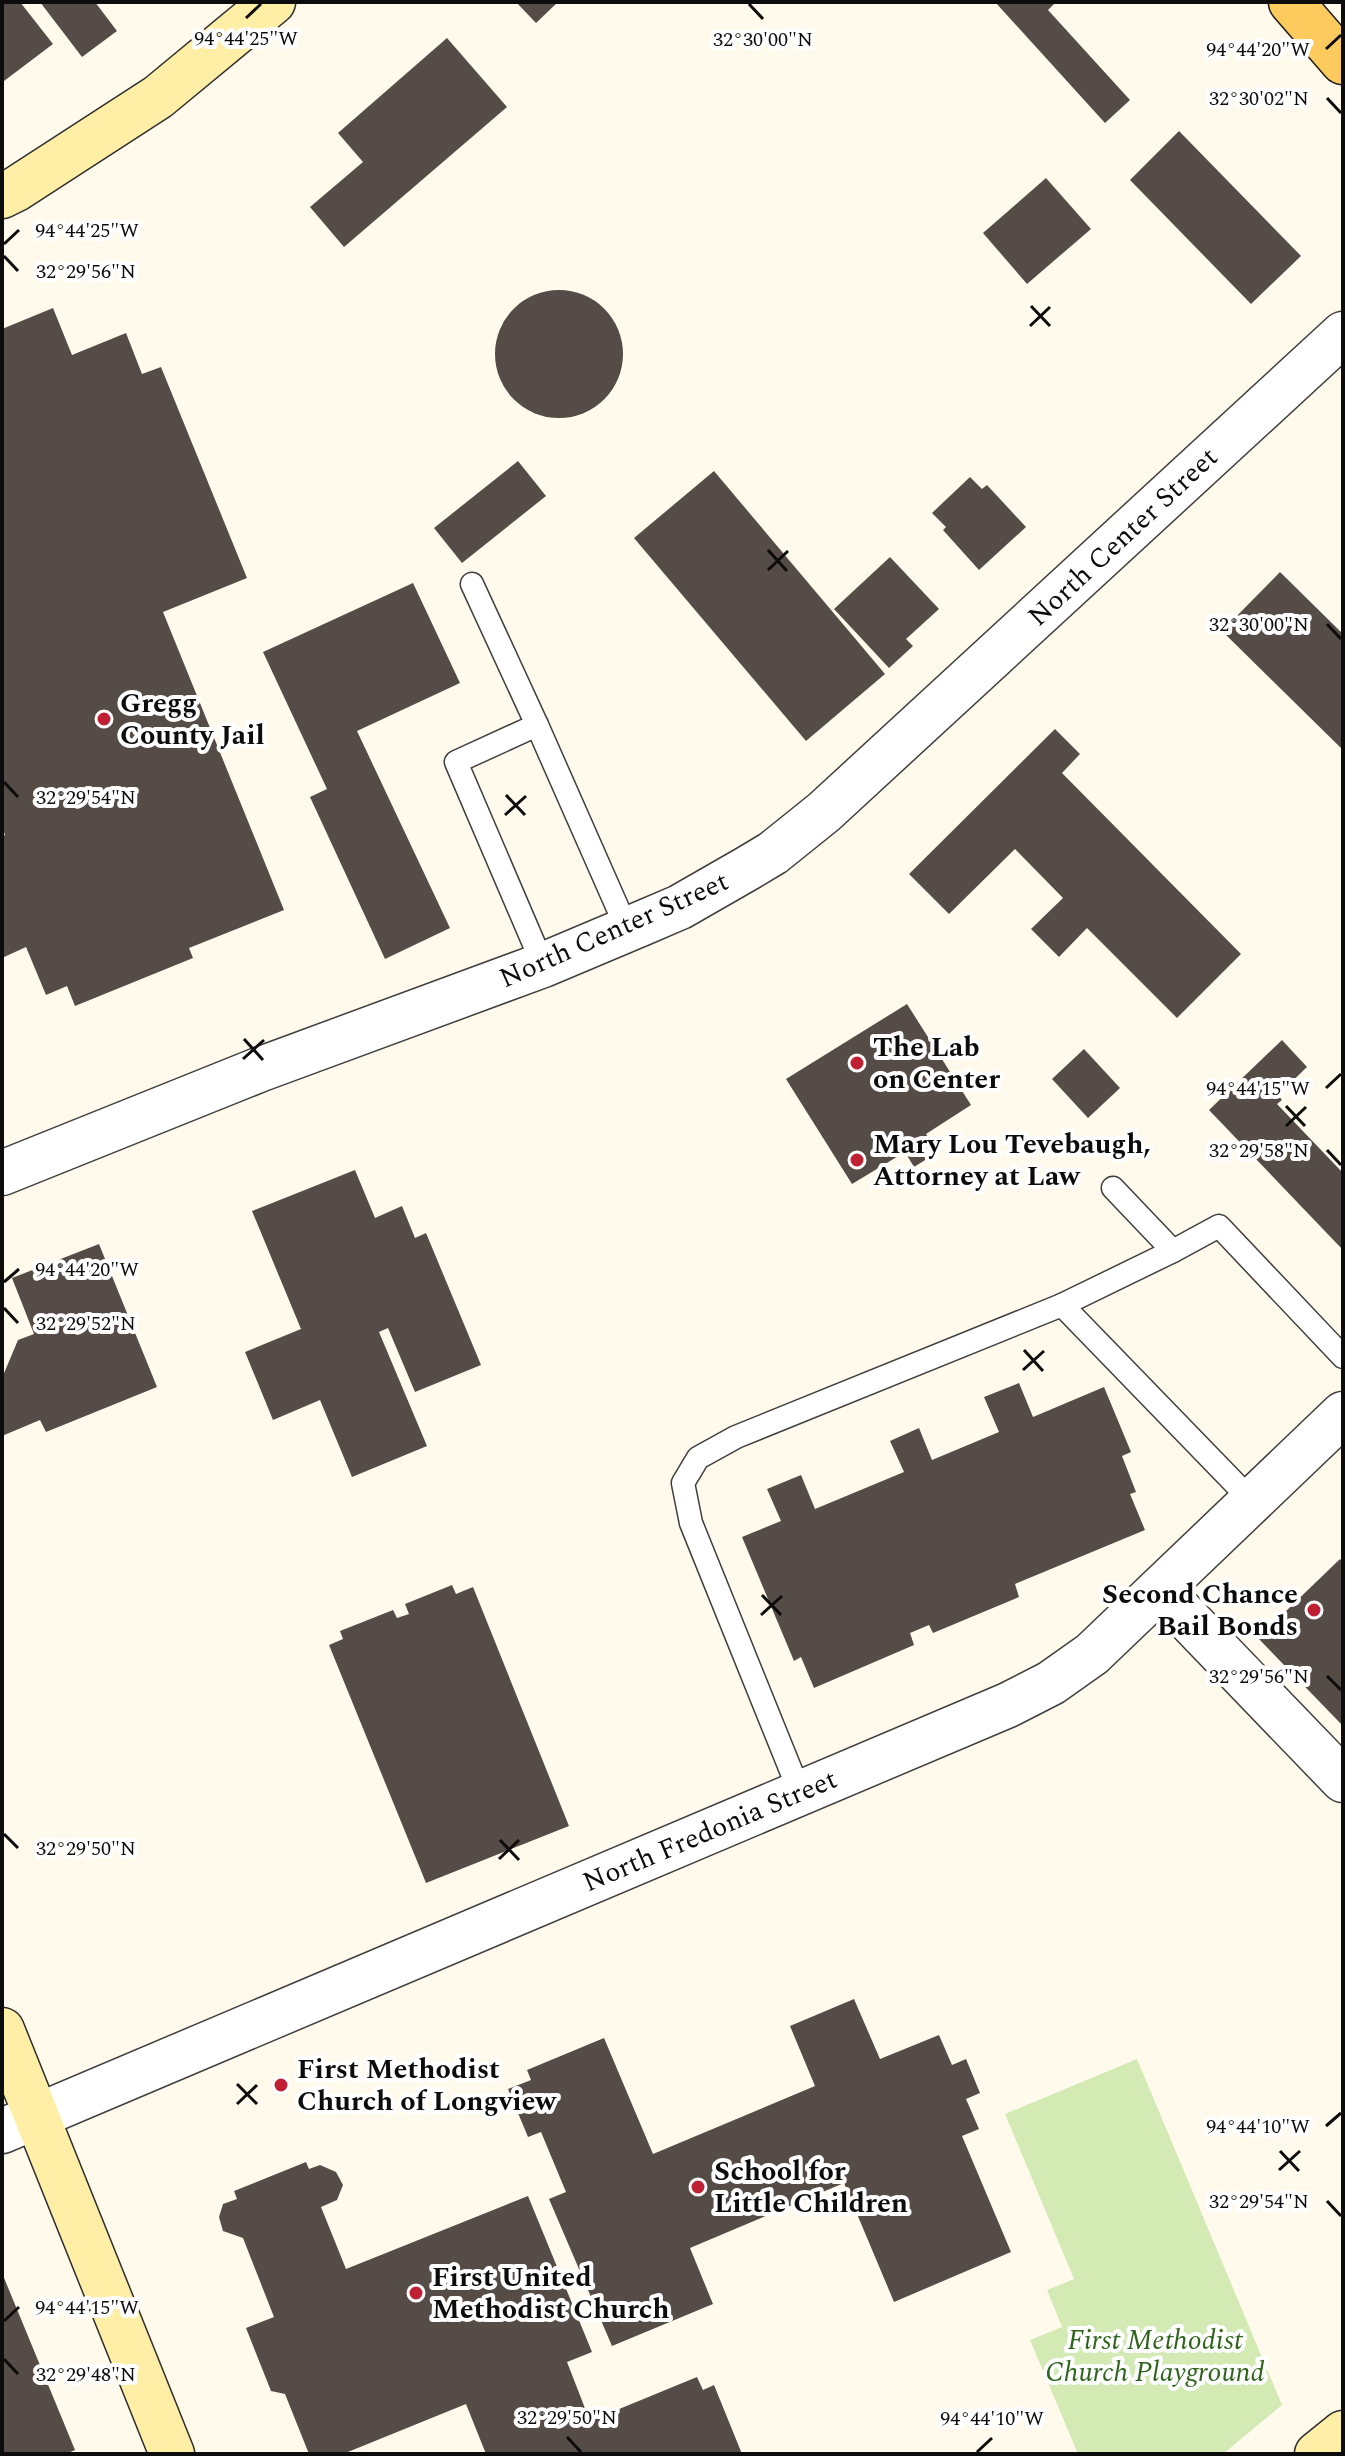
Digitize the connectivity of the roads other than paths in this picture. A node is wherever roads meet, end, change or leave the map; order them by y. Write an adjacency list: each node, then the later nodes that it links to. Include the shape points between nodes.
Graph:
1 (273, 2): 4 (street, via 158,97)
2 (1291, 2): 3 (main road)
3 (1343, 62)
4 (2, 196)
5 (1343, 334): 8 (street, North Center Street, via 824,812 773,853 718,887)
6 (472, 584): 7 (lane)
7 (537, 725): 8 (lane); 9 (lane, via 456,762)
8 (627, 929): 9 (street, North Center Street)
9 (543, 965): 10 (street, North Center Street, via 261,1069)
10 (2, 1173)
11 (1113, 1188): 12 (lane)
12 (1173, 1251): 13 (lane); 14 (lane, via 1219,1226)
13 (1062, 1305): 16 (lane); 19 (lane, via 736,1437 698,1458 683,1483 691,1523)
14 (1343, 1357)
15 (1343, 1414): 16 (street, North Fredonia Street)
16 (1252, 1501): 17 (street, North Fredonia Street)
17 (1161, 1591): 18 (street); 19 (street, North Fredonia Street, via 1092,1654 1051,1683)
18 (1343, 1780)
19 (800, 1793): 21 (street, North Fredonia Street)
20 (2, 2030): 21 (street)
21 (19, 2124): 23 (street)
22 (1343, 2433): 24 (street)
23 (172, 2454)
24 (1317, 2454)

